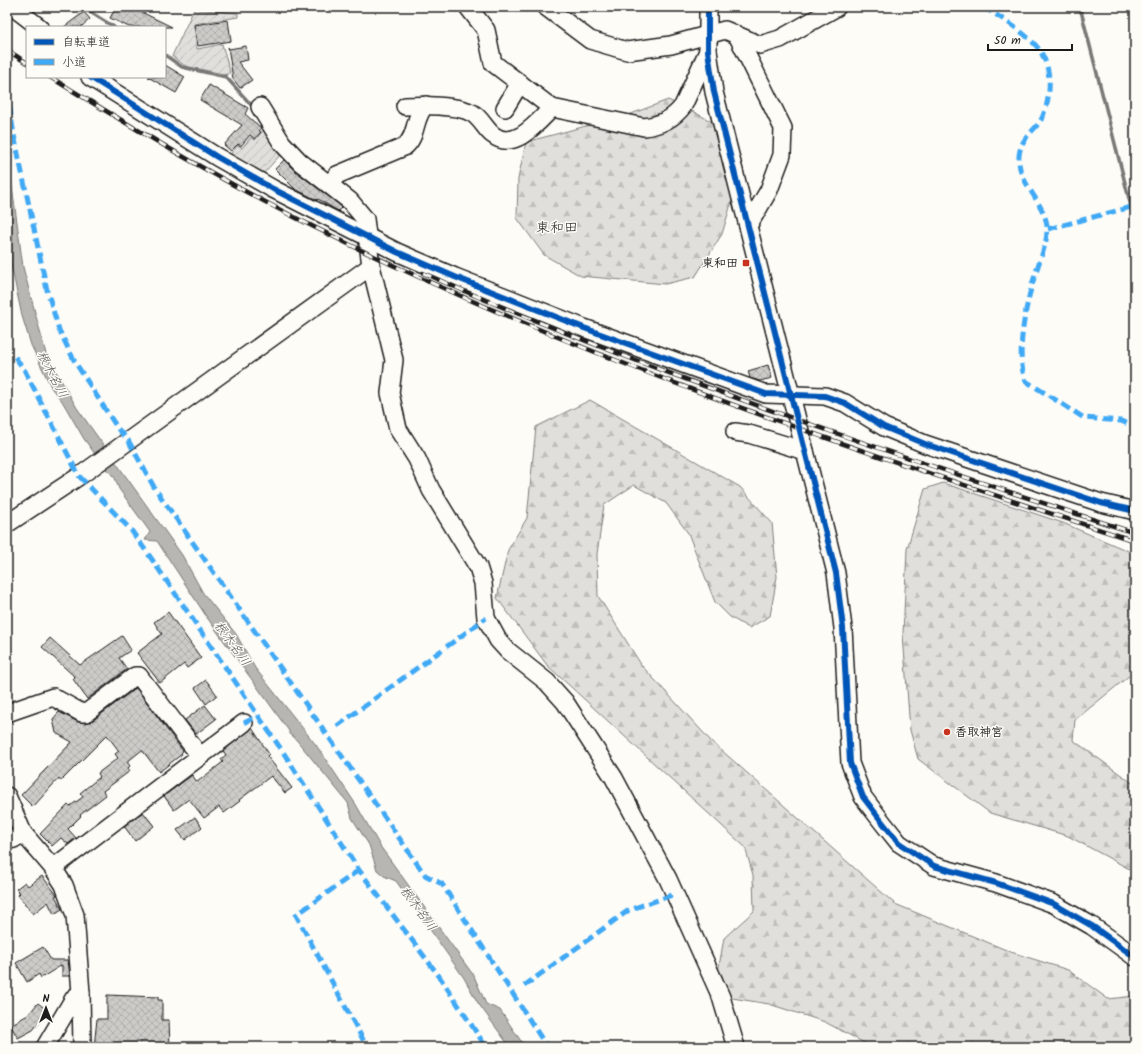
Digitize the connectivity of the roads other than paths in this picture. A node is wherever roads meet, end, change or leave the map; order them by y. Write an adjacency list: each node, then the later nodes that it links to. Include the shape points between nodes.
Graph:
1 (13, 7): 6 (street)
2 (468, 7): 11 (street, via 486,30 493,63)
3 (546, 7): 7 (street, via 590,40 627,51 671,45)
4 (708, 7): 7 (street)
5 (837, 7): 8 (street, via 780,39 760,44)
6 (38, 26)
7 (707, 34): 8 (street, via 725,30); 9 (street)
8 (737, 35): 18 (street, via 783,128 782,154 770,187)
9 (708, 51): 16 (street, via 683,106 668,121 655,126 644,127); 18 (street, via 714,92)
10 (92, 78): 19 (street, via 217,157)
11 (520, 83): 15 (street); 16 (street)
12 (426, 105): 13 (street); 16 (street, via 473,113 492,135 508,140 530,130); 17 (street, via 418,115 410,143 337,175)
13 (405, 106)
14 (260, 107): 17 (street, via 282,142 300,162)
15 (505, 108)
16 (552, 108)
17 (330, 184): 19 (street, via 350,201 365,219)
18 (748, 226): 21 (street)
19 (369, 238): 20 (street); 21 (street, via 455,277 584,328 766,394)
20 (372, 266): 25 (street, via 80,475); 37 (street, via 394,360 390,393 398,429 417,459 431,490 478,567 483,583 486,618 498,640 508,651 532,668 565,702 614,778 668,879 721,997)
21 (790, 395): 23 (street); 24 (street, via 825,396 845,403 884,427 925,444 1101,503)
22 (735, 432): 23 (street)
23 (805, 451): 33 (street, via 836,573 843,628 850,762 863,797 899,843 934,866 996,883 1054,904 1092,926)
24 (1135, 511)
25 (7, 524)
26 (7, 713): 28 (street, via 53,697 86,713 135,676 139,676)
27 (244, 723): 28 (street)
28 (200, 756): 32 (street)
29 (7, 796): 30 (street)
30 (23, 833): 31 (street); 32 (street)
31 (7, 840)
32 (53, 868): 34 (street, via 64,885 75,915)
33 (1135, 957)
34 (81, 993): 35 (street, via 74,998); 36 (street)
35 (45, 1047)
36 (82, 1047)
37 (736, 1047)

